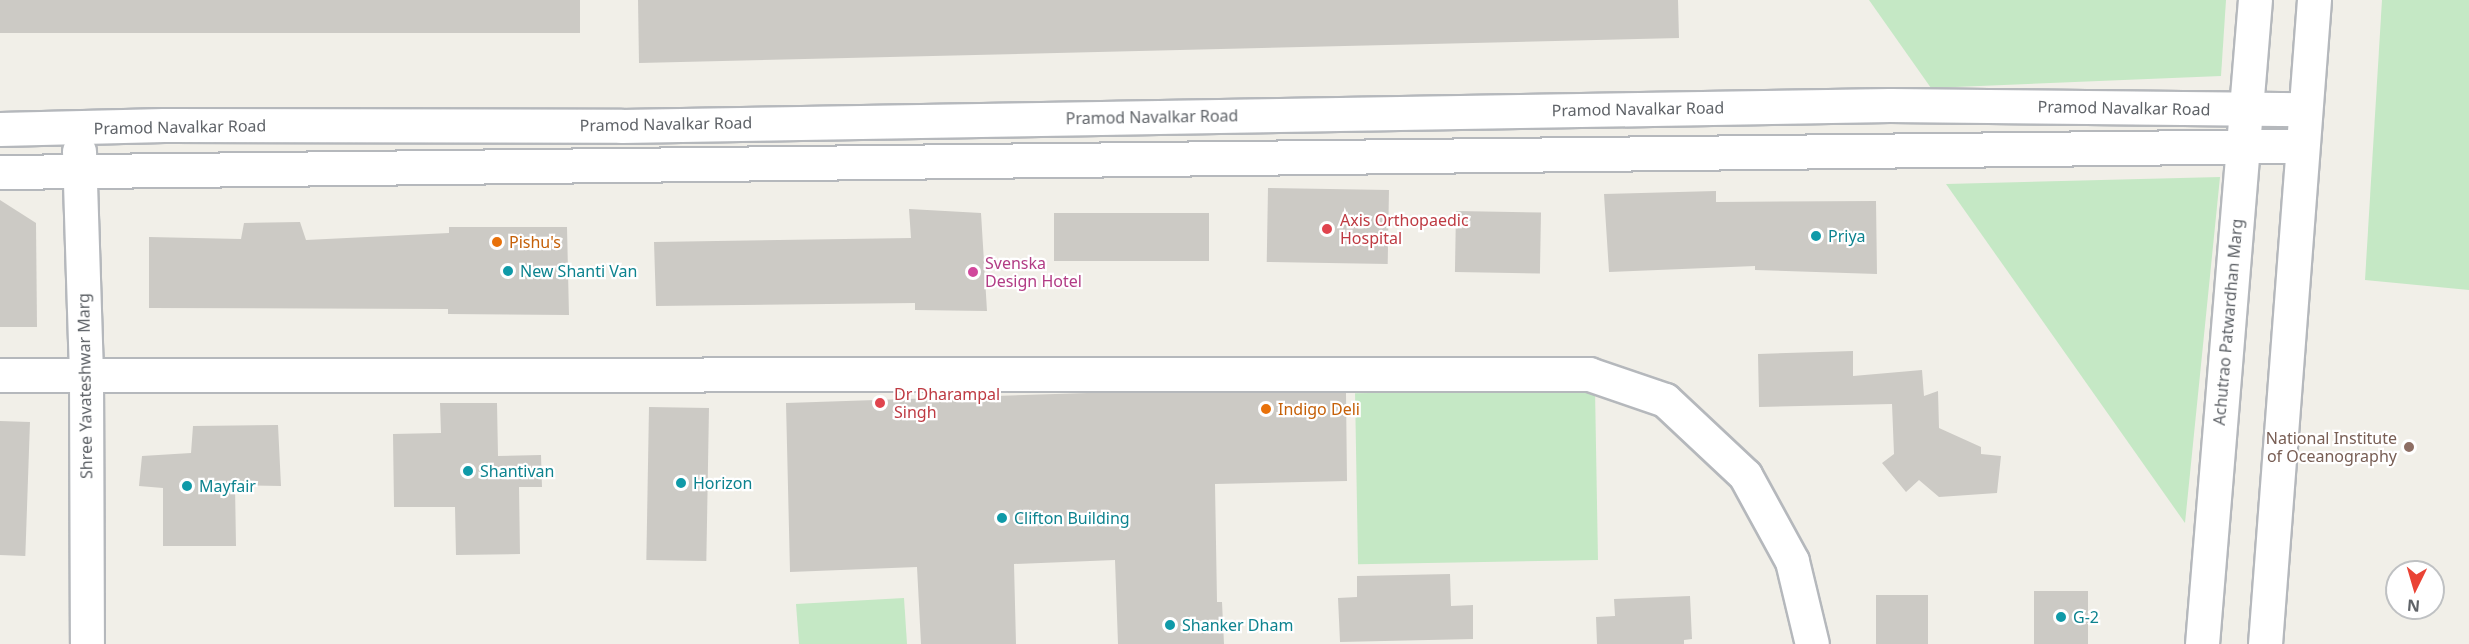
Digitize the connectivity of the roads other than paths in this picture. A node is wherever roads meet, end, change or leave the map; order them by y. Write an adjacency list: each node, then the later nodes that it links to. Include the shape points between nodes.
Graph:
1 (2255, 0): 3 (street, Achutrao Patwardhan Marg)
2 (2314, 0): 4 (street)
3 (2246, 109): 4 (street, Pramod Navalkar Road); 5 (street, Pramod Navalkar Road, via 1890,105); 8 (street, Achutrao Patwardhan Marg)
4 (2305, 109): 9 (street)
5 (621, 126): 6 (street, Pramod Navalkar Road); 10 (street)
6 (79, 128): 7 (street, Pramod Navalkar Road); 11 (street, Shree Yavateshwar Marg)
7 (0, 129)
8 (2243, 146): 9 (street); 10 (street); 17 (street, Achutrao Patwardhan Marg)
9 (2302, 146): 18 (street)
10 (623, 164): 11 (street)
11 (80, 171): 12 (street); 13 (street, Shree Yavateshwar Marg)
12 (0, 172)
13 (86, 374): 14 (street); 15 (street, Shree Yavateshwar Marg); 16 (street, via 1589,374 1665,400 1745,475 1792,561)
14 (0, 375)
15 (87, 644)
16 (1812, 644)
17 (2202, 644)
18 (2265, 644)

